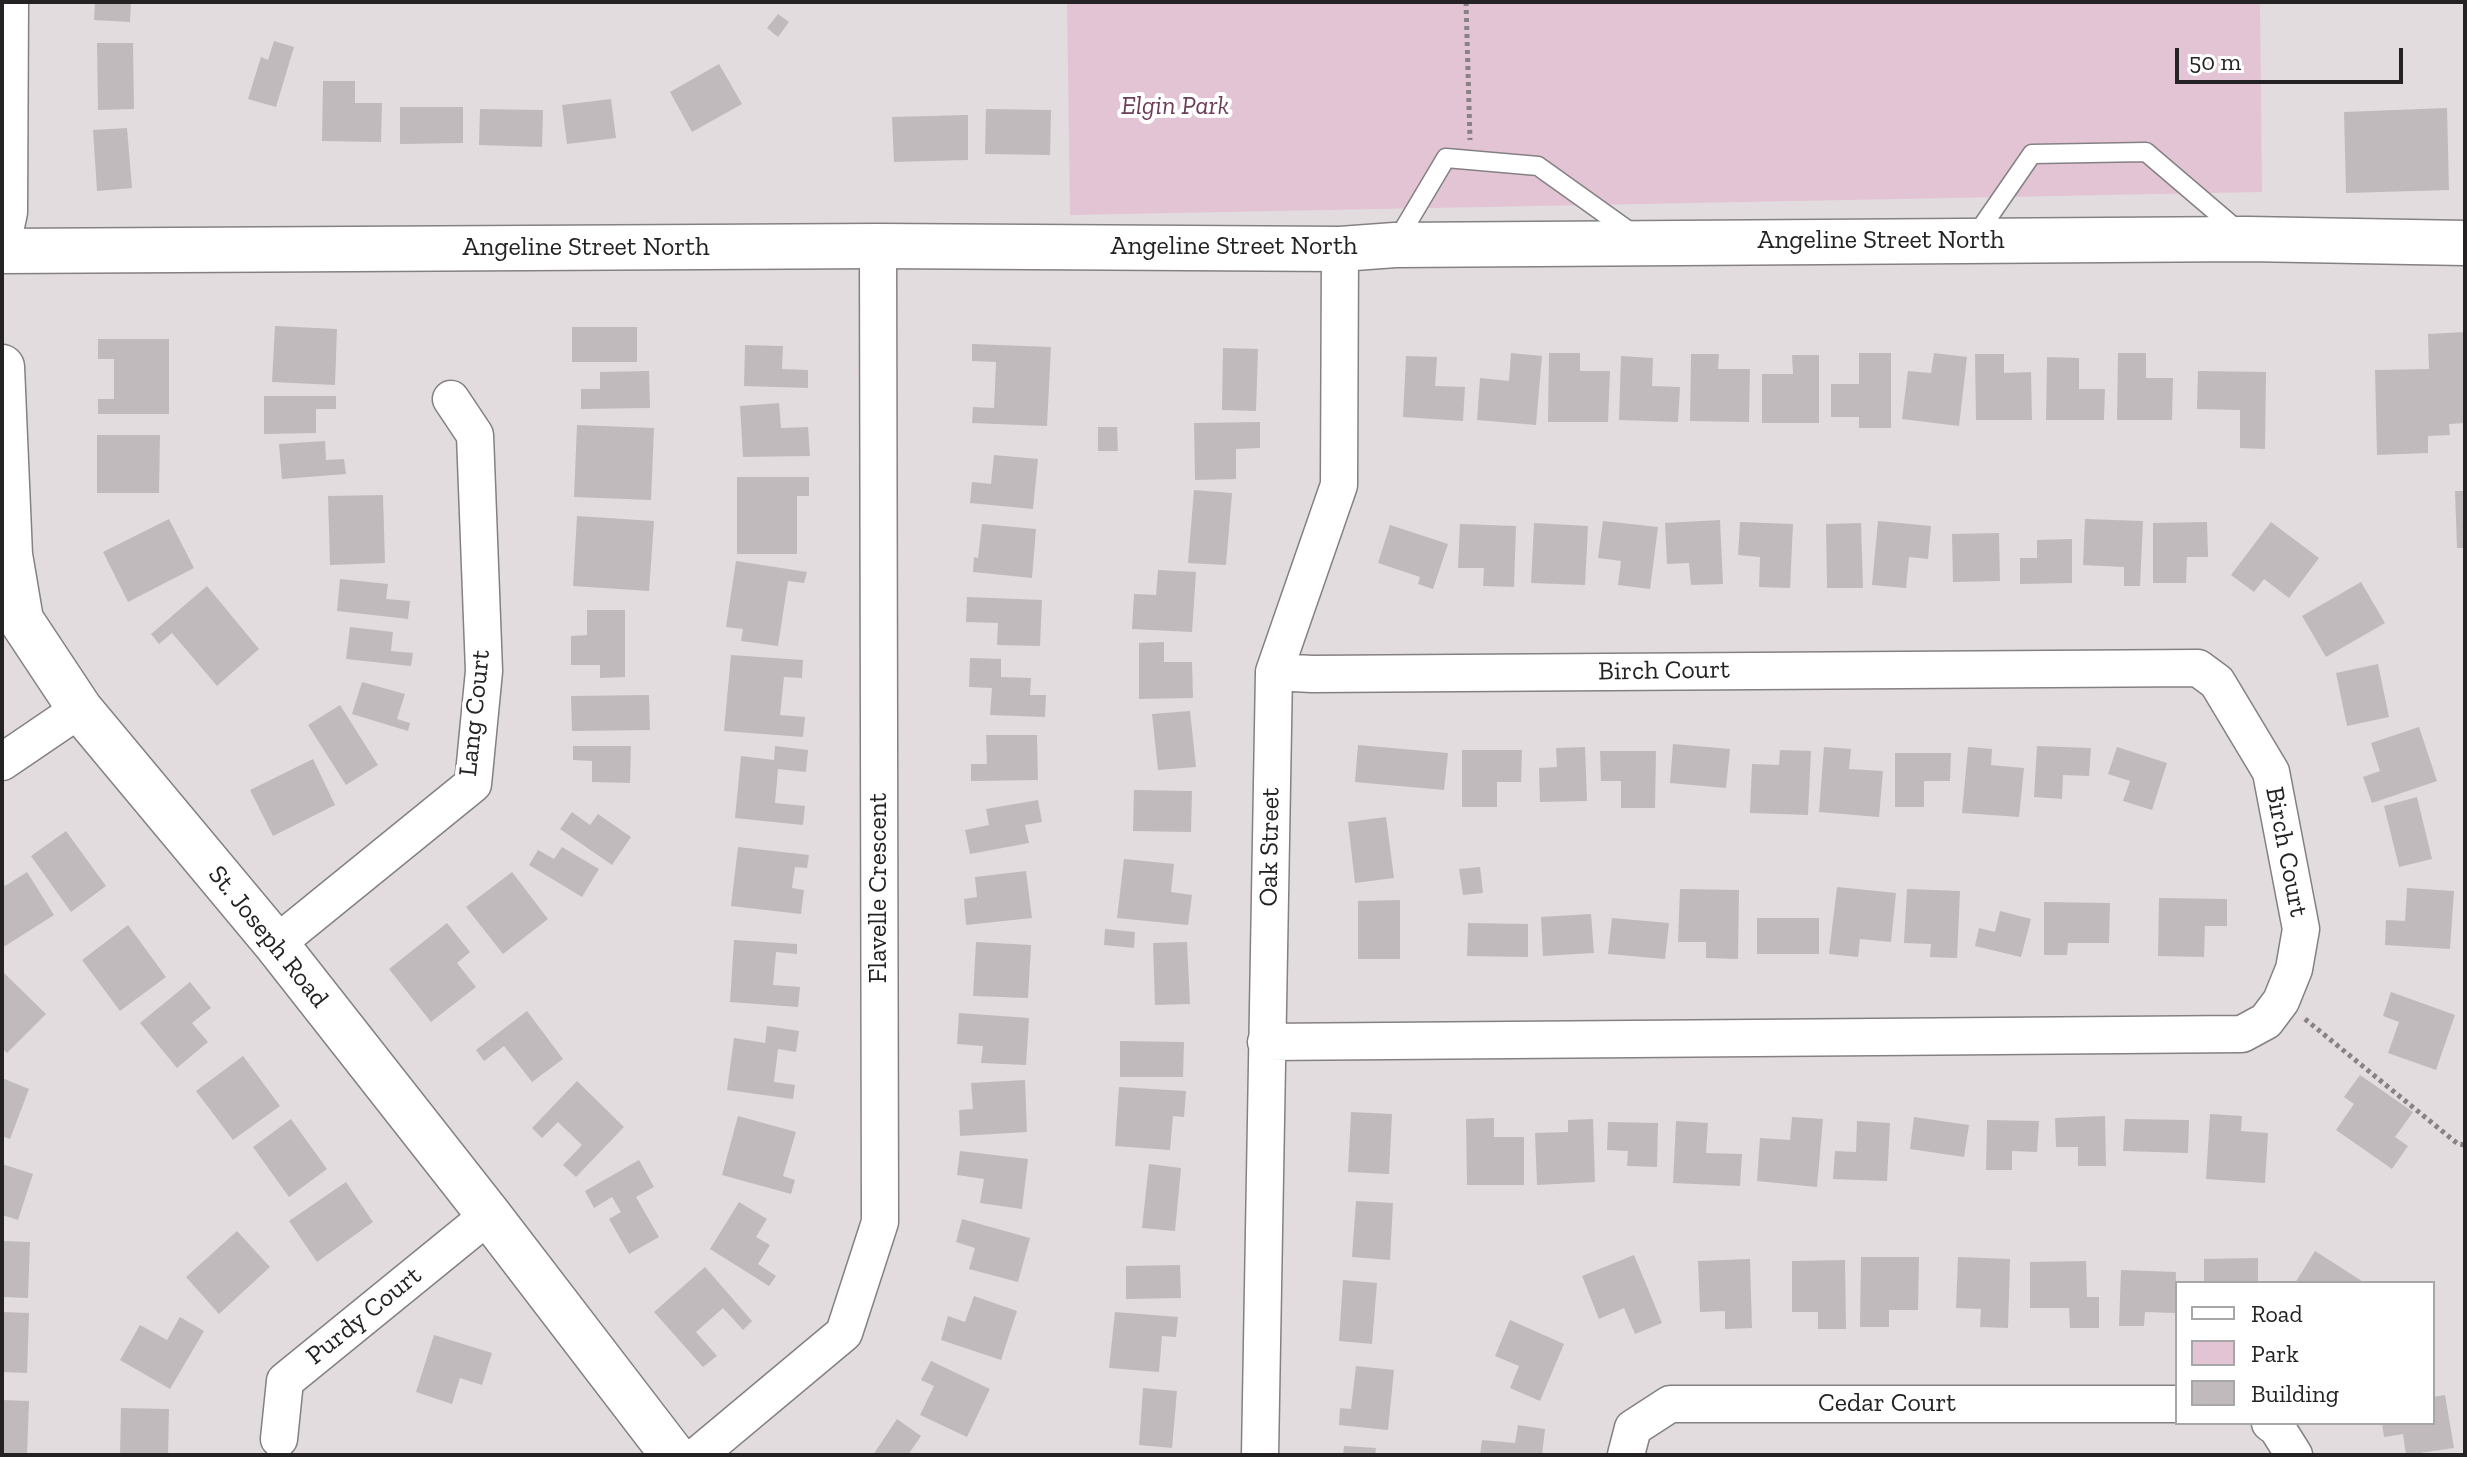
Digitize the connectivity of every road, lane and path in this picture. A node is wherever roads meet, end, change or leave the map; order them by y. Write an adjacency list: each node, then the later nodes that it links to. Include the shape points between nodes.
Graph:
1 (6, 2): 4 (main road)
2 (1466, 2): 3 (path)
3 (1470, 161): 7 (lane, via 1538,166); 9 (lane, via 1446,158)
4 (2, 226)
5 (2248, 239): 6 (main road, Angeline Street North); 6 (lane, via 2146,152 2032,154); 8 (main road, Angeline Street North)
6 (1972, 240): 7 (main road, Angeline Street North)
7 (1645, 242): 9 (main road, Angeline Street North)
8 (2465, 243)
9 (1395, 245): 11 (main road, Angeline Street North)
10 (878, 246): 11 (main road, Angeline Street North); 12 (main road, Angeline Street North); 27 (street, Flavelle Crescent, via 880,1222 844,1333)
11 (1340, 249): 15 (street, Oak Street, via 1339,485)
12 (2, 251)
13 (2, 367): 16 (main road, St. Joseph Road, via 10,555 21,620)
14 (451, 399): 18 (street, Lang Court, via 475,435 484,671 473,784)
15 (1274, 672): 19 (street, Birch Court, via 2198,668 2217,682 2271,772 2301,929); 20 (street, Oak Street)
16 (80, 709): 17 (street); 18 (main road, St. Joseph Road)
17 (2, 762)
18 (276, 944): 22 (main road, St. Joseph Road)
19 (2281, 1001): 20 (street, Birch Court, via 2266,1021 2242,1034); 21 (path)
20 (1266, 1042): 28 (street, Oak Street)
21 (2465, 1145)
22 (489, 1215): 25 (street, Purdy Court, via 285,1381); 26 (main road, St. Joseph Road)
23 (2175, 1404): 29 (street, Cedar Court, via 1670,1404 1633,1428)
24 (2273, 1425): 30 (street)
25 (279, 1439)
26 (673, 1455)
27 (698, 1455)
28 (1260, 1455)
29 (1626, 1455)
30 (2294, 1455)

